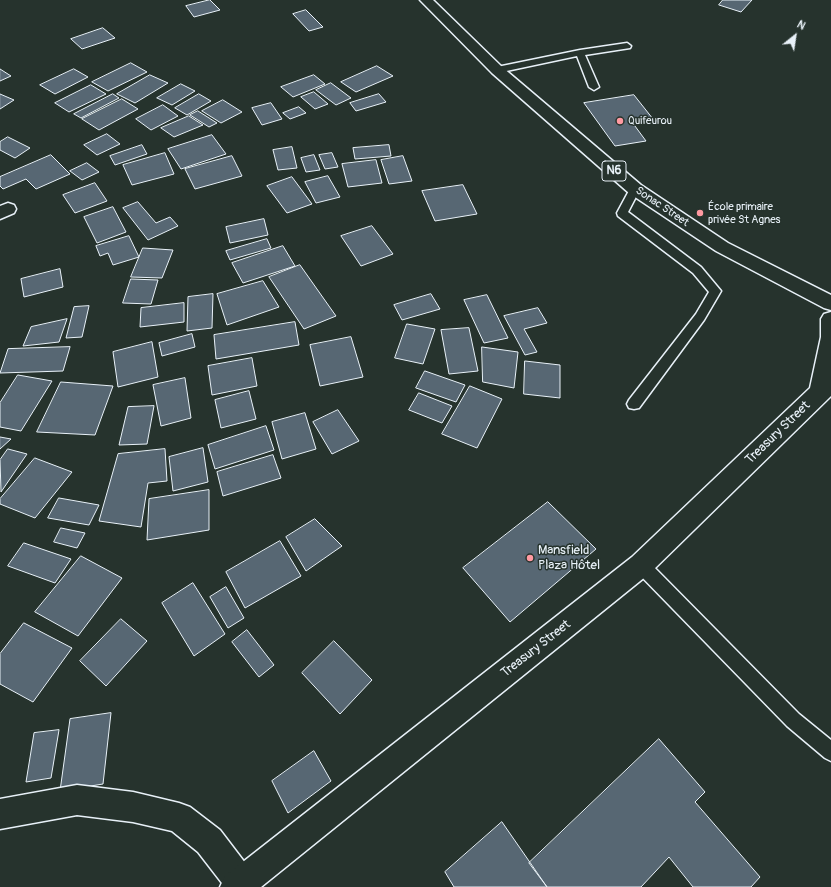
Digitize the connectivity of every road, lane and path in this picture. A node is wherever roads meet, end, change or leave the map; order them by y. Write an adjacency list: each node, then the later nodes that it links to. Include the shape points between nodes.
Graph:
1 (426, 0): 4 (main road, Sonac Street / N6)
2 (627, 46): 3 (lane)
3 (580, 53): 4 (lane); 5 (lane)
4 (497, 70): 6 (main road, Sonac Street / N6)
5 (594, 87)
6 (635, 189): 7 (main road, Sonac Street / N6, via 722,247); 10 (lane, via 622,213 697,270 715,291 700,316)
7 (831, 303)
8 (831, 319): 9 (main road, Treasury Street)
9 (825, 389): 11 (main road, Treasury Street)
10 (634, 404)
11 (641, 565): 12 (lane, via 793,720); 14 (main road, Treasury Street)
12 (831, 752)
13 (0, 814): 14 (main road, via 77,800 134,807 179,818 209,841)
14 (239, 885)

